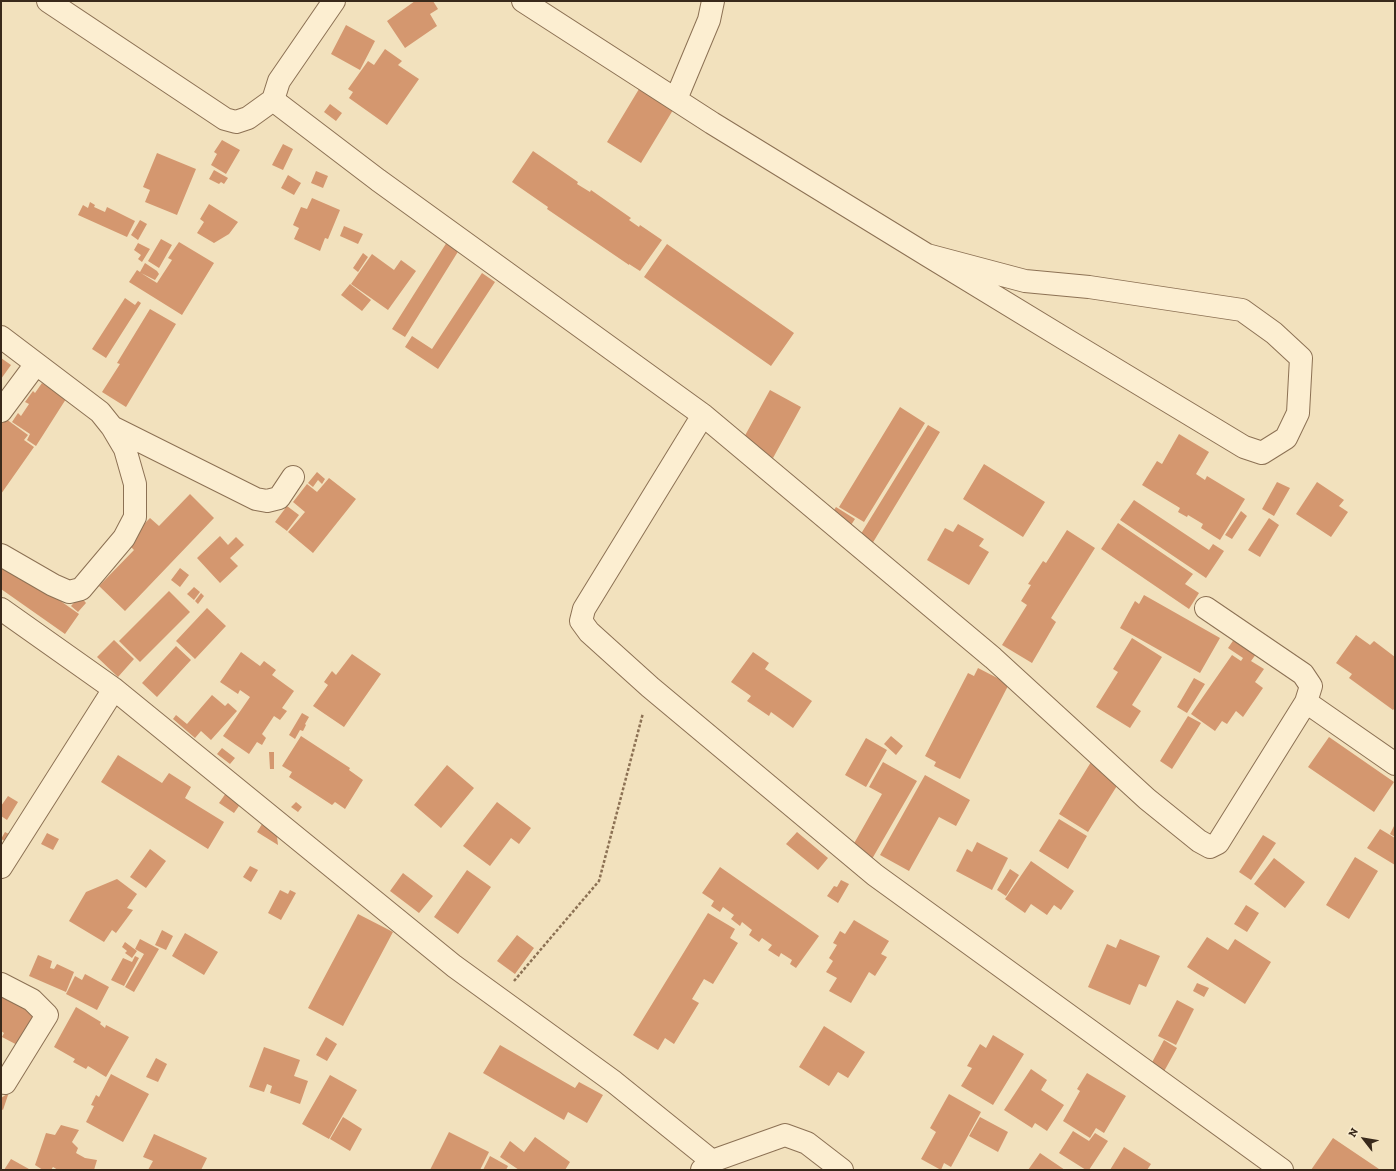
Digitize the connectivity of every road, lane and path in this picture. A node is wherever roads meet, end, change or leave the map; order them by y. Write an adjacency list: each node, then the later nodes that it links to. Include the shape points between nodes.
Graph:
1 (48, 1): 6 (street, via 225,119 236,122 248,118)
2 (334, 1): 6 (street, via 279,81)
3 (523, 1): 5 (street)
4 (713, 1): 5 (street, via 709,20)
5 (676, 99): 7 (street)
6 (273, 100): 11 (street, via 378,180)
7 (927, 255): 7 (street, via 1025,281 1089,286 1242,310 1274,333 1301,358 1298,413 1286,438 1262,453 1244,447)
8 (1, 337): 9 (street)
9 (36, 364): 10 (street); 12 (street, via 100,412)
10 (1, 411)
11 (703, 415): 17 (street, via 584,609 581,621 589,632); 19 (street, via 993,658 1147,799 1210,847 1218,843)
12 (112, 427): 13 (street, via 256,499 268,501 279,498); 14 (street, via 125,449 135,484 135,517 124,538 81,589 70,592 53,585)
13 (293, 477)
14 (1, 555)
15 (1206, 608): 19 (street, via 1303,674 1311,686)
16 (1, 609): 18 (street)
17 (650, 687): 23 (path, via 599,881); 27 (street, via 875,875)
18 (114, 689): 21 (street); 23 (street, via 454,966)
19 (1306, 702): 20 (street)
20 (1395, 764)
21 (1, 867)
22 (1, 984): 24 (street, via 32,1000 47,1015)
23 (499, 998): 25 (street, via 614,1082)
24 (5, 1083)
25 (707, 1166): 26 (street, via 785,1135 807,1143)
26 (842, 1170)
27 (1282, 1170)

